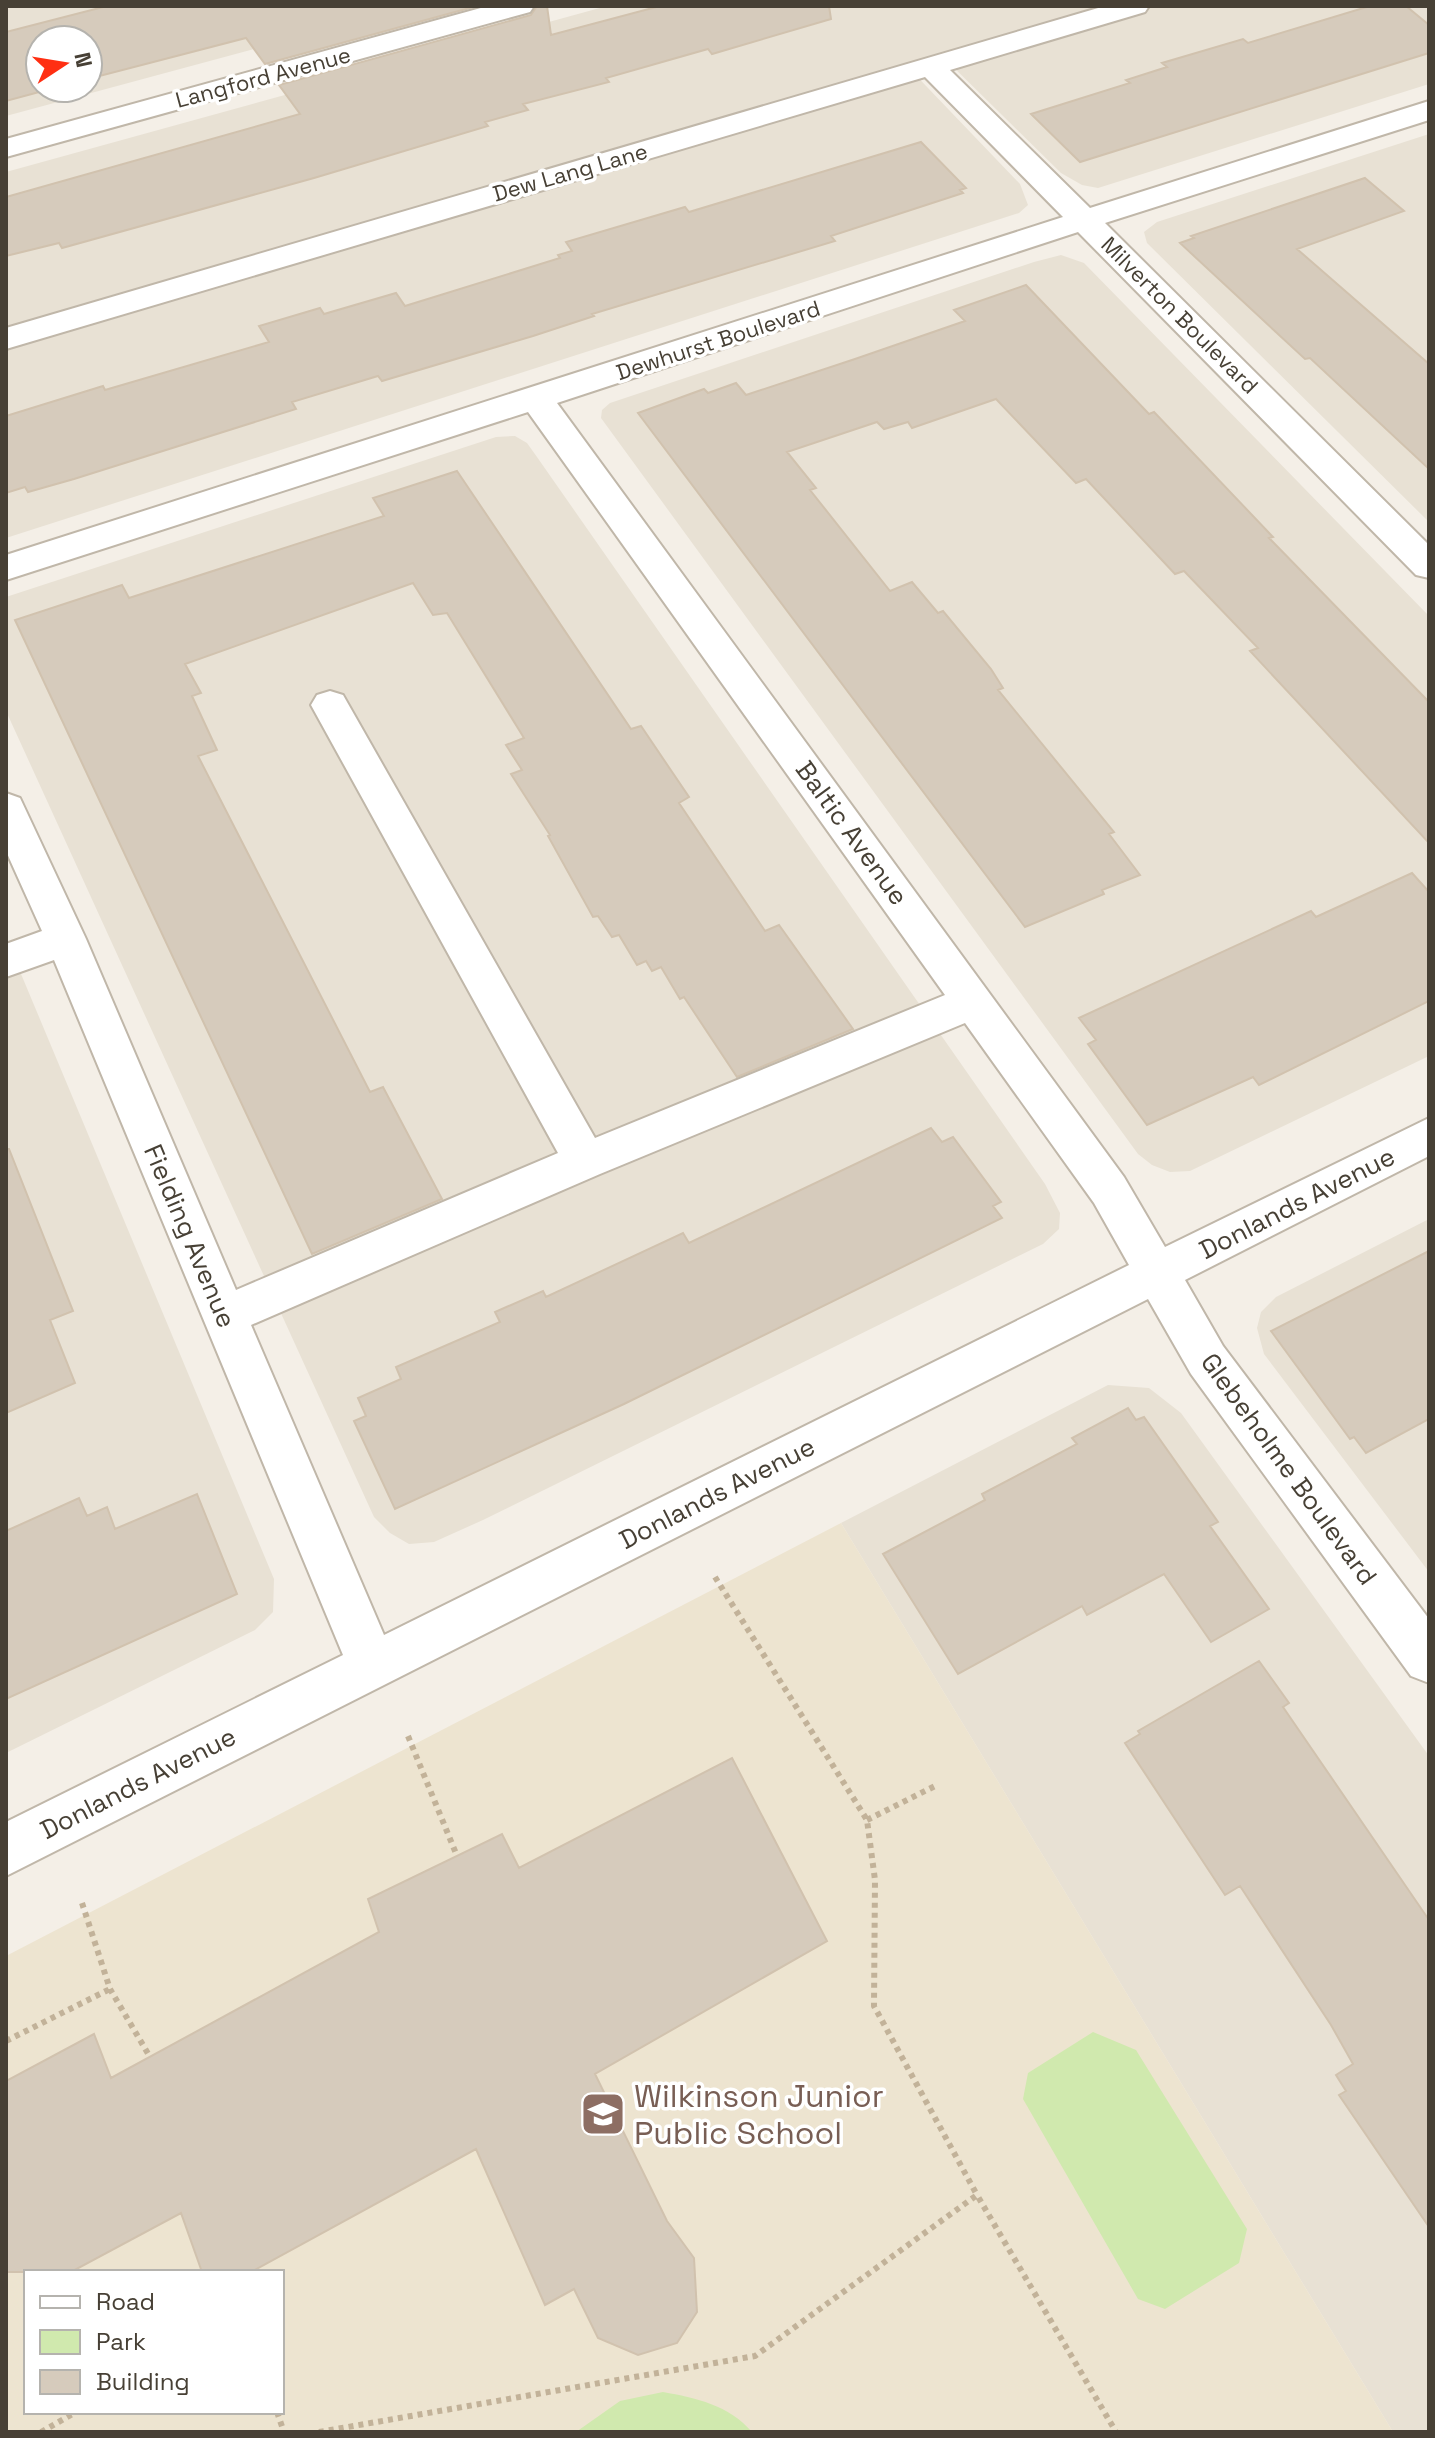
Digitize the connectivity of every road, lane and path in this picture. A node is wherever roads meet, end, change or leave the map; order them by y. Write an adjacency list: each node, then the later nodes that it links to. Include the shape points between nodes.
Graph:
1 (520, 6): 5 (street, Langford Avenue)
2 (1135, 6): 3 (street, Dew Lang Lane)
3 (930, 66): 6 (street, Milverton Boulevard); 7 (street, Dew Lang Lane)
4 (1429, 110): 6 (street, Dewhurst Boulevard)
5 (6, 148)
6 (1084, 219): 8 (street, Dewhurst Boulevard); 9 (street, Milverton Boulevard)
7 (6, 339)
8 (537, 400): 10 (street, Dewhurst Boulevard); 15 (street, Baltic Avenue)
9 (1429, 566)
10 (6, 568)
11 (330, 705): 17 (street)
12 (6, 808): 13 (street, Fielding Avenue)
13 (66, 939): 14 (street); 19 (street, Fielding Avenue)
14 (6, 961)
15 (974, 1001): 17 (street); 18 (street, Baltic Avenue, via 1109,1190)
16 (1429, 1136): 18 (street, Donlands Avenue)
17 (585, 1161): 19 (street)
18 (1158, 1272): 21 (street, Glebeholme Boulevard, via 1207,1360); 22 (street, Donlands Avenue)
19 (223, 1316): 22 (street, Fielding Avenue)
20 (715, 1577): 25 (path)
21 (1429, 1659)
22 (372, 1665): 26 (street, Donlands Avenue)
23 (408, 1736): 27 (path)
24 (935, 1786): 25 (path)
25 (867, 1820): 32 (path, via 875,1880 874,2006)
26 (6, 1850)
27 (457, 1856)
28 (82, 1903): 29 (path)
29 (110, 1989): 30 (path); 31 (path)
30 (6, 2041)
31 (150, 2057)
32 (977, 2195): 35 (path, via 755,2356); 36 (path)
33 (72, 2414): 34 (path)
34 (41, 2432)
35 (319, 2432)
36 (1116, 2432)

